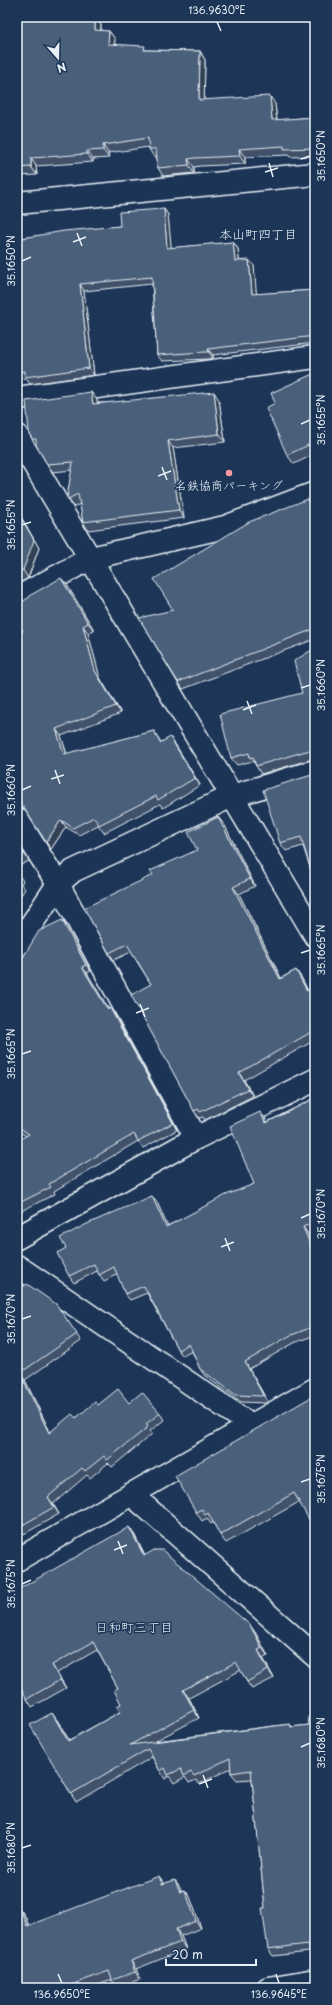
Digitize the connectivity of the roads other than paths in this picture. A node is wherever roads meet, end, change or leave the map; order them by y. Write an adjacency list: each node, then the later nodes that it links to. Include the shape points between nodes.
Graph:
1 (315, 174): 2 (street)
2 (17, 203)
3 (315, 357): 4 (street)
4 (17, 398)
5 (17, 436): 7 (street)
6 (315, 493): 7 (street, via 225,527)
7 (91, 558): 8 (street); 10 (street)
8 (17, 598)
9 (315, 771): 10 (street)
10 (232, 796): 12 (street, via 73,871); 13 (street)
11 (17, 819): 12 (street)
12 (58, 884): 14 (street); 16 (street)
13 (315, 935)
14 (17, 946)
15 (315, 1080): 16 (street)
16 (196, 1138): 17 (street)
17 (17, 1238)
18 (17, 1266): 20 (street)
19 (315, 1388): 20 (street)
20 (251, 1425): 21 (street)
21 (131, 1494): 22 (street); 23 (street)
22 (17, 1560)
23 (315, 1656)
24 (315, 1980): 25 (street)
25 (268, 1988)

